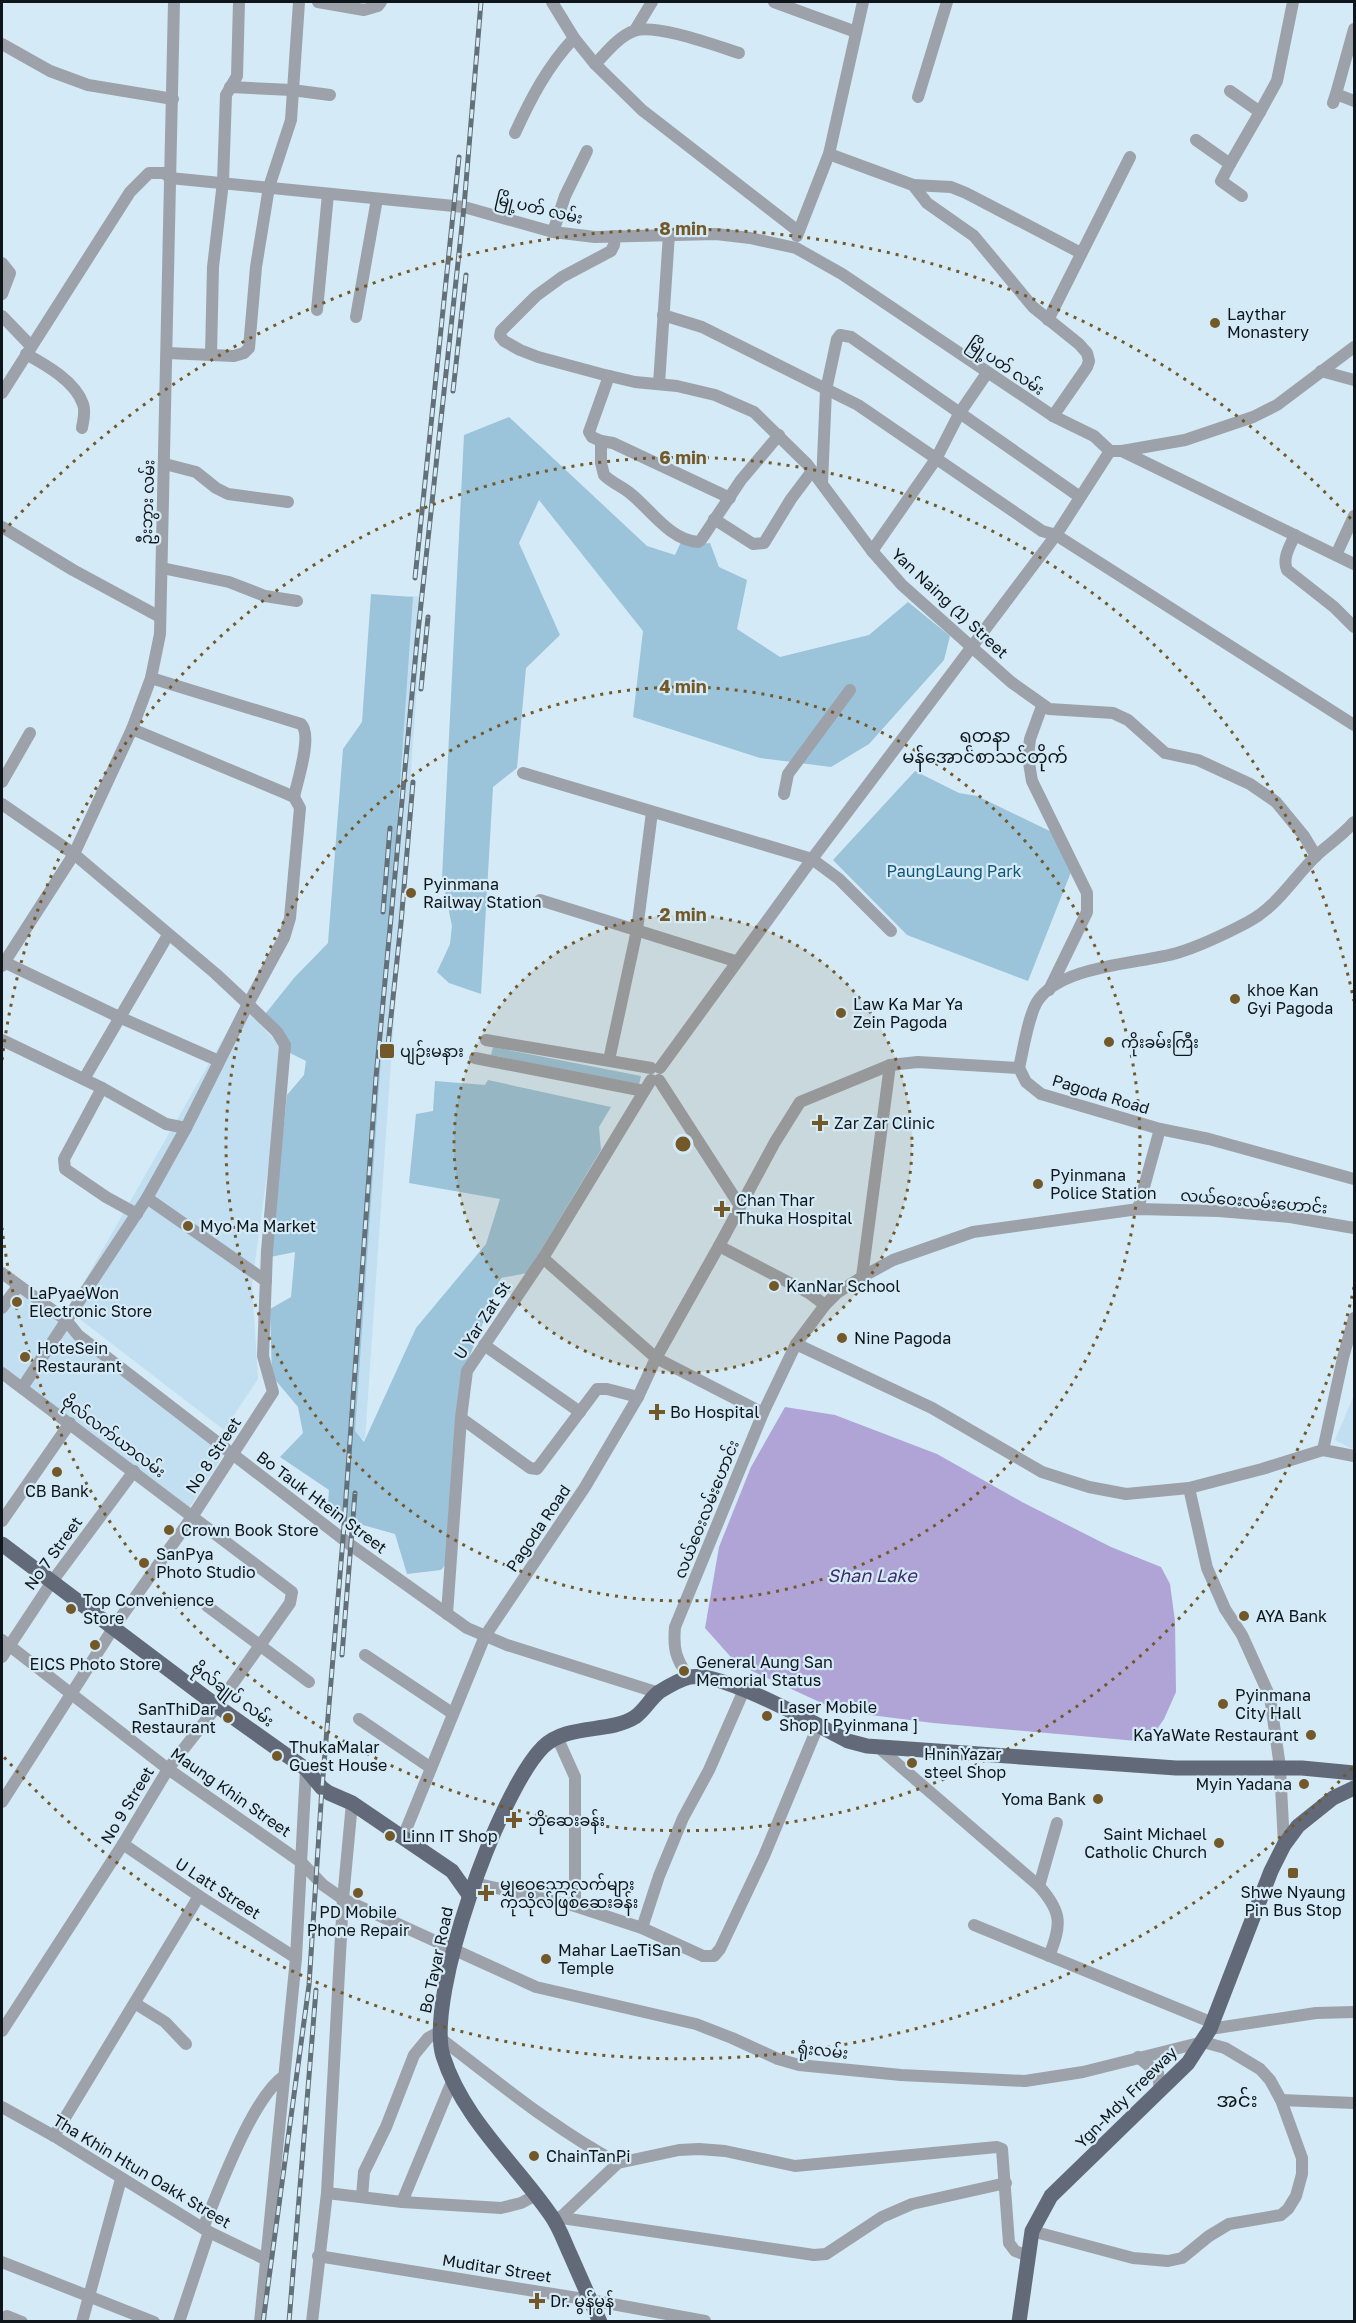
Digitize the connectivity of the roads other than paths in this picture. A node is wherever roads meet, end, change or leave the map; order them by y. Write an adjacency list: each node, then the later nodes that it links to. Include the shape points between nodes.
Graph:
1 (174, 2): 24 (street, ဦးဘွား လမ်း)
2 (239, 2): 19 (street, via 237,76)
3 (299, 2): 20 (street)
4 (318, 2): 5 (street, via 364,10)
5 (381, 2)
6 (552, 2): 15 (street)
7 (652, 2): 12 (street)
8 (774, 2): 13 (street)
9 (863, 2): 13 (street)
10 (947, 2): 23 (street)
11 (1293, 2): 26 (street, via 1277,81)
12 (635, 30): 17 (street, via 670,33); 18 (street)
13 (856, 32): 30 (street)
14 (1354, 34): 25 (street, via 1335,99)
15 (574, 38): 18 (street); 27 (street, via 550,65)
16 (2, 44): 24 (street, via 88,85)
17 (740, 53)
18 (595, 64): 40 (street, via 642,110)
19 (230, 87): 20 (street); 34 (street, via 226,95)
20 (292, 90): 22 (street); 36 (street, via 288,134)
21 (1230, 91): 26 (street)
22 (330, 95)
23 (918, 97)
24 (173, 99): 33 (street, ဦးဘွား လမ်း)
25 (1354, 101)
26 (1260, 112): 32 (street)
27 (515, 133)
28 (1196, 140): 32 (street)
29 (587, 151): 41 (street)
30 (829, 154): 35 (street); 40 (street)
31 (1130, 157): 45 (street)
32 (1230, 164): 38 (street, via 1221,181)
33 (170, 178): 34 (street, မြို့ပတ် လမ်း); 54 (street, မြို့ပတ် လမ်း, via 149,173 130,192); 55 (street, ဦးဘွား လမ်း)
34 (223, 182): 36 (street, မြို့ပတ် လမ်း); 56 (street, via 213,267)
35 (913, 185): 45 (street, via 966,192); 52 (street, via 927,203 974,236 1033,308)
36 (269, 187): 37 (street, မြို့ပတ် လမ်း); 56 (street, via 256,267 249,348 234,356)
37 (328, 194): 39 (street, မြို့ပတ် လမ်း); 48 (street)
38 (1242, 196)
39 (377, 199): 41 (street, မြို့ပတ် လမ်း, via 464,207); 51 (street)
40 (798, 231): 44 (street)
41 (553, 232): 43 (street, မြို့ပတ် လမ်း)
42 (669, 234): 43 (street, မြို့ပတ် လမ်း); 44 (street, မြို့ပတ် လမ်း, via 716,234); 49 (street)
43 (615, 236): 59 (street, Yan Naing (1) Street, via 614,245 605,256 562,277 536,296 500,336 538,357)
44 (796, 248): 58 (street, မြို့ပတ် လမ်း, via 842,274)
45 (1081, 253): 52 (street)
46 (2, 263): 47 (street, via 10,273)
47 (2, 294)
48 (317, 310)
49 (663, 315): 61 (street); 62 (street, via 702,327)
50 (2, 316): 54 (street)
51 (356, 317)
52 (1048, 320): 65 (street, via 1079,344 1089,362)
53 (1354, 347): 57 (street)
54 (29, 350): 63 (street, မြို့ပတ် လမ်း); 66 (street, via 73,387 83,405)
55 (166, 353): 56 (street); 71 (street, ဦးဘွား လမ်း)
56 (211, 355)
57 (1322, 371): 60 (street); 69 (street, via 1277,405 1253,417 1185,440)
58 (987, 373): 64 (street); 65 (street, မြို့ပတ် လမ်း)
59 (609, 376): 61 (street, Yan Naing (1) Street); 68 (street, via 589,432)
60 (1354, 380)
61 (659, 384): 67 (street, Yan Naing (1) Street, via 715,395 745,406)
62 (826, 390): 64 (street, via 837,339 844,334); 70 (street, via 858,405); 73 (street)
63 (2, 393)
64 (959, 414): 70 (street); 74 (street)
65 (1053, 416): 69 (street, မြို့ပတ် လမ်း)
66 (82, 428)
67 (779, 435): 72 (street, Yan Naing (1) Street); 75 (street)
68 (601, 441): 75 (street, via 613,443); 78 (street, via 604,475 641,502 660,522 682,537 698,542)
69 (1116, 451): 74 (street, U Yar Zat St); 81 (street, မြို့ပတ် လမ်း)
70 (936, 459): 80 (street, via 1042,531); 82 (street)
71 (165, 464): 76 (street, via 196,472 228,494); 85 (street, ဦးဘွား လမ်း)
72 (812, 471): 73 (street, Yan Naing (1) Street); 78 (street, via 764,543 753,544)
73 (822, 483): 82 (street, Yan Naing (1) Street)
74 (1080, 497): 80 (street, U Yar Zat St)
75 (730, 498): 78 (street)
76 (288, 502)
77 (1354, 516): 83 (street)
78 (714, 519)
79 (2, 527): 87 (street)
80 (1056, 535): 89 (street, U Yar Zat St); 93 (street)
81 (1295, 535): 83 (street, မြို့ပတ် လမ်း); 88 (street, via 1284,564 1287,570)
82 (872, 551): 89 (street, Yan Naing (1) Street, via 902,585)
83 (1336, 555): 84 (street, မြို့ပတ် လမ်း)
84 (1354, 564)
85 (162, 568): 86 (street); 87 (street, ဦးဘွား လမ်း)
86 (297, 601)
87 (160, 617): 90 (street, ဦးဘွား လမ်း)
88 (1354, 627)
89 (971, 648): 92 (street, Yan Naing (1) Street); 105 (street, U Yar Zat St)
90 (151, 678): 94 (street, ဦးဘွား လမ်း); 99 (street, via 301,724 306,743)
91 (850, 690): 98 (street, via 788,774)
92 (1042, 706): 104 (street, Yan Naing (1) Street, via 1055,711 1113,713 1128,720 1165,753 1198,760 1250,784 1276,802); 112 (street, via 1030,739 1032,781 1087,893 1087,912)
93 (1354, 725)
94 (132, 729): 99 (street); 103 (street, ဦးဘွား လမ်း)
95 (30, 733): 97 (street)
96 (523, 773): 101 (street)
97 (2, 782)
98 (784, 794)
99 (294, 797): 113 (street, via 300,808 287,932)
100 (2, 804): 103 (street, No 8 Street)
101 (652, 812): 105 (street); 107 (street)
102 (1354, 822): 104 (street)
103 (74, 854): 109 (street, No 8 Street); 111 (street, ဦးဘွား လမ်း)
104 (1316, 856): 112 (street, via 1275,903 1248,921 1177,953 1119,963 1067,978)
105 (812, 859): 108 (street, via 839,879); 110 (street, U Yar Zat St)
106 (540, 900): 107 (street)
107 (637, 930): 110 (street); 118 (street)
108 (891, 932)
109 (168, 935): 113 (street, No 8 Street); 114 (street)
110 (735, 961): 122 (street, U Yar Zat St)
111 (3, 964): 114 (street)
112 (1048, 991): 121 (street, via 1037,1002)
113 (248, 1004): 119 (street); 138 (street, No 8 Street, via 283,1039 286,1056)
114 (119, 1017): 119 (street); 123 (street)
115 (2, 1040): 123 (street)
116 (486, 1040): 118 (street)
117 (475, 1058): 125 (street)
118 (609, 1060): 122 (street)
119 (219, 1061): 126 (street)
120 (890, 1065): 121 (street, Pagoda Road, via 918,1062); 130 (street, Pagoda Road, via 800,1102); 137 (street)
121 (1019, 1068): 127 (street, Pagoda Road, via 1026,1082 1041,1094)
122 (655, 1074): 125 (street, U Yar Zat St); 130 (street)
123 (84, 1079): 124 (street)
124 (102, 1088): 126 (street, via 166,1124); 132 (street, via 63,1165)
125 (644, 1091): 135 (street, U Yar Zat St)
126 (186, 1128): 129 (street)
127 (1160, 1129): 128 (street, Pagoda Road); 131 (street)
128 (1354, 1179)
129 (147, 1198): 132 (street); 138 (street)
130 (740, 1206): 134 (street, Pagoda Road)
131 (1138, 1209): 133 (street, လယ်ဝေးလမ်းဟောင်း, via 1278,1216); 137 (street, လယ်ဝေးလမ်းဟောင်း, via 973,1232 893,1260)
132 (137, 1214): 143 (street)
133 (1354, 1228)
134 (719, 1246): 140 (street); 146 (street, Pagoda Road)
135 (543, 1258): 145 (street, U Yar Zat St); 146 (street)
136 (2, 1273): 139 (street, Bo Tauk Htein Street)
137 (862, 1277): 140 (street, လယ်ဝေးလမ်းဟောင်း)
138 (266, 1281): 155 (street, No 8 Street, via 262,1356 273,1392)
139 (18, 1286): 141 (street); 143 (street, Bo Tauk Htein Street)
140 (825, 1305): 144 (street, လယ်ဝေးလမ်းဟောင်း)
141 (2, 1308)
142 (1354, 1318): 154 (street)
143 (66, 1320): 148 (street); 155 (street, Bo Tauk Htein Street, via 78,1335)
144 (795, 1344): 151 (street, လယ်ဝေးလမ်းဟောင်း); 158 (street, via 932,1408 1042,1472 1126,1494)
145 (484, 1345): 150 (street); 152 (street, U Yar Zat St, via 467,1371)
146 (656, 1358): 149 (street, Pagoda Road); 151 (street)
147 (2, 1373): 148 (street, ဗိုလ်လက်ယာလမ်း)
148 (22, 1388): 153 (street, ဗိုလ်လက်ယာလမ်း)
149 (638, 1397): 150 (street, via 597,1389); 167 (street, Pagoda Road, via 585,1487)
150 (580, 1412): 152 (street, via 535,1470)
151 (763, 1413): 172 (street, လယ်ဝေးလမ်းဟောင်း, via 675,1627 675,1653)
152 (461, 1418): 165 (street, U Yar Zat St)
153 (70, 1423): 157 (street, ဗိုလ်လက်ယာလမ်း); 160 (street)
154 (1323, 1450): 156 (street); 158 (street)
155 (232, 1455): 159 (street, No 8 Street); 165 (street, Bo Tauk Htein Street)
156 (1354, 1456)
157 (134, 1471): 159 (street, ဗိုလ်လက်ယာလမ်း); 162 (street, No 7 Street)
158 (1190, 1488): 183 (street, via 1207,1568 1270,1697)
159 (192, 1517): 163 (street, ဗိုလ်လက်ယာလမ်း); 166 (street, No 8 Street)
160 (2, 1521)
161 (2, 1544): 162 (main road, ဗိုလ်ချုပ် လမ်း)
162 (51, 1582): 166 (main road, ဗိုလ်ချုပ် လမ်း); 168 (street, No 7 Street)
163 (291, 1598): 169 (street, No 9 Street)
164 (207, 1606): 169 (street)
165 (447, 1614): 167 (street, Bo Tauk Htein Street)
166 (114, 1628): 176 (street, No 8 Street); 177 (main road, ဗိုလ်ချုပ် လမ်း)
167 (485, 1636): 175 (street, Bo Tauk Htein Street); 178 (street, Pagoda Road)
168 (5, 1643): 171 (street, No 7 Street); 176 (street, Maung Khin Street)
169 (259, 1646): 173 (street); 177 (street, No 9 Street)
170 (366, 1655): 178 (street)
171 (2, 1657)
172 (688, 1677): 174 (main road, via 706,1677); 175 (main road, Bo Tayar Road)
173 (309, 1682)
174 (744, 1690): 180 (main road); 202 (street, via 683,1818)
175 (659, 1693): 181 (main road, Bo Tayar Road, via 633,1718)
176 (72, 1694): 185 (street, Maung Khin Street); 189 (street, No 8 Street)
177 (217, 1706): 185 (street, No 9 Street); 186 (main road, ဗိုလ်ချုပ် လမ်း)
178 (452, 1713): 184 (street, Pagoda Road)
179 (359, 1719): 184 (street)
180 (818, 1726): 182 (main road, via 848,1741); 202 (street, via 764,1856 714,1956 703,1956)
181 (557, 1737): 197 (main road, Bo Tayar Road, via 543,1747 514,1789); 200 (street, via 575,1777)
182 (878, 1747): 183 (main road, via 1176,1767); 196 (street)
183 (1280, 1767): 187 (main road); 194 (street)
184 (431, 1768): 192 (street, Pagoda Road)
185 (168, 1769): 193 (street, No 9 Street); 195 (street, Maung Khin Street)
186 (306, 1769): 190 (main road, ဗိုလ်ချုပ် လမ်း, via 322,1788); 195 (street)
187 (1354, 1773)
188 (1354, 1788): 194 (main road, Ygn-Mdy Freeway, via 1333,1798 1298,1826)
189 (2, 1802)
190 (352, 1803): 192 (main road, ဗိုလ်ချုပ် လမ်း); 199 (street)
191 (1057, 1823): 196 (street)
192 (403, 1837): 197 (main road, ဗိုလ်ချုပ် လမ်း)
193 (123, 1844): 198 (street, U Latt Street); 208 (street, No 9 Street)
194 (1284, 1845): 209 (main road, Ygn-Mdy Freeway)
195 (300, 1862): 199 (street, Maung Khin Street); 205 (street)
196 (1040, 1886): 204 (street, via 1053,1901 1058,1915 1057,1936)
197 (471, 1889): 200 (street); 203 (main road, Bo Tayar Road)
198 (199, 1896): 205 (street, U Latt Street); 206 (street)
199 (343, 1899): 203 (street, Maung Khin Street); 223 (street)
200 (575, 1906): 202 (street)
201 (975, 1925): 204 (street)
202 (642, 1928)
203 (453, 1951): 210 (main road, Bo Tayar Road); 212 (street, ရုံးလမ်း, via 536,1987 696,2024 799,2065 1025,2081 1083,2072)
204 (1049, 1956): 209 (street)
205 (296, 1958): 213 (street)
206 (136, 2004): 211 (street, via 165,2022); 219 (street)
207 (1354, 2012): 209 (street, ရုံးလမ်း, via 1316,2013)
208 (3, 2026)
209 (1208, 2031): 212 (street, ရုံးလမ်း); 215 (main road, Ygn-Mdy Freeway, via 1188,2063); 216 (street, via 1225,2048 1260,2069)
210 (440, 2035): 214 (main road, Bo Tayar Road); 220 (street, via 558,2128); 225 (street, via 428,2038 414,2055 364,2172)
211 (186, 2044)
212 (1138, 2057): 215 (street, via 1158,2073)
213 (284, 2076): 228 (street, via 274,2084 250,2120); 232 (street)
214 (453, 2079): 224 (main road, Bo Tayar Road, via 485,2135); 226 (street)
215 (1160, 2091): 229 (main road, Ygn-Mdy Freeway, via 1051,2196)
216 (1281, 2100): 217 (street); 229 (street, via 1302,2158 1302,2174 1296,2196 1281,2215 1229,2224 1182,2258 1168,2262 1133,2258)
217 (1354, 2103)
218 (2, 2107): 219 (street, Tha Khin Htun Oakk Street)
219 (54, 2136): 221 (street, Tha Khin Htun Oakk Street)
220 (618, 2163): 222 (street, via 699,2149 795,2166 997,2147 1002,2149); 227 (street)
221 (121, 2179): 228 (street, Tha Khin Htun Oakk Street); 234 (street)
222 (1006, 2183): 227 (street, via 912,2204 882,2217 826,2254 813,2255); 231 (street, via 1009,2243 1015,2251)
223 (327, 2193): 225 (street); 230 (street)
224 (536, 2195): 226 (street, via 501,2208); 227 (main road, Bo Tayar Road)
225 (362, 2197): 226 (street)
226 (402, 2202)
227 (556, 2217): 235 (main road, Bo Tayar Road)
228 (206, 2230): 232 (street, Tha Khin Htun Oakk Street); 242 (street)
229 (1032, 2230): 231 (main road, Ygn-Mdy Freeway)
230 (318, 2256): 235 (street, Muditar Street); 237 (street)
231 (1028, 2256): 245 (main road, Ygn-Mdy Freeway)
232 (267, 2260): 243 (street)
233 (2, 2262): 234 (street)
234 (89, 2298): 240 (street); 241 (street)
235 (590, 2300): 238 (street, Muditar Street); 244 (main road, Bo Tayar Road)
236 (7, 2316): 239 (street)
237 (315, 2321)
238 (705, 2321)
239 (22, 2322)
240 (82, 2322)
241 (154, 2322)
242 (179, 2322)
243 (260, 2322)
244 (600, 2322)
245 (1019, 2322)

